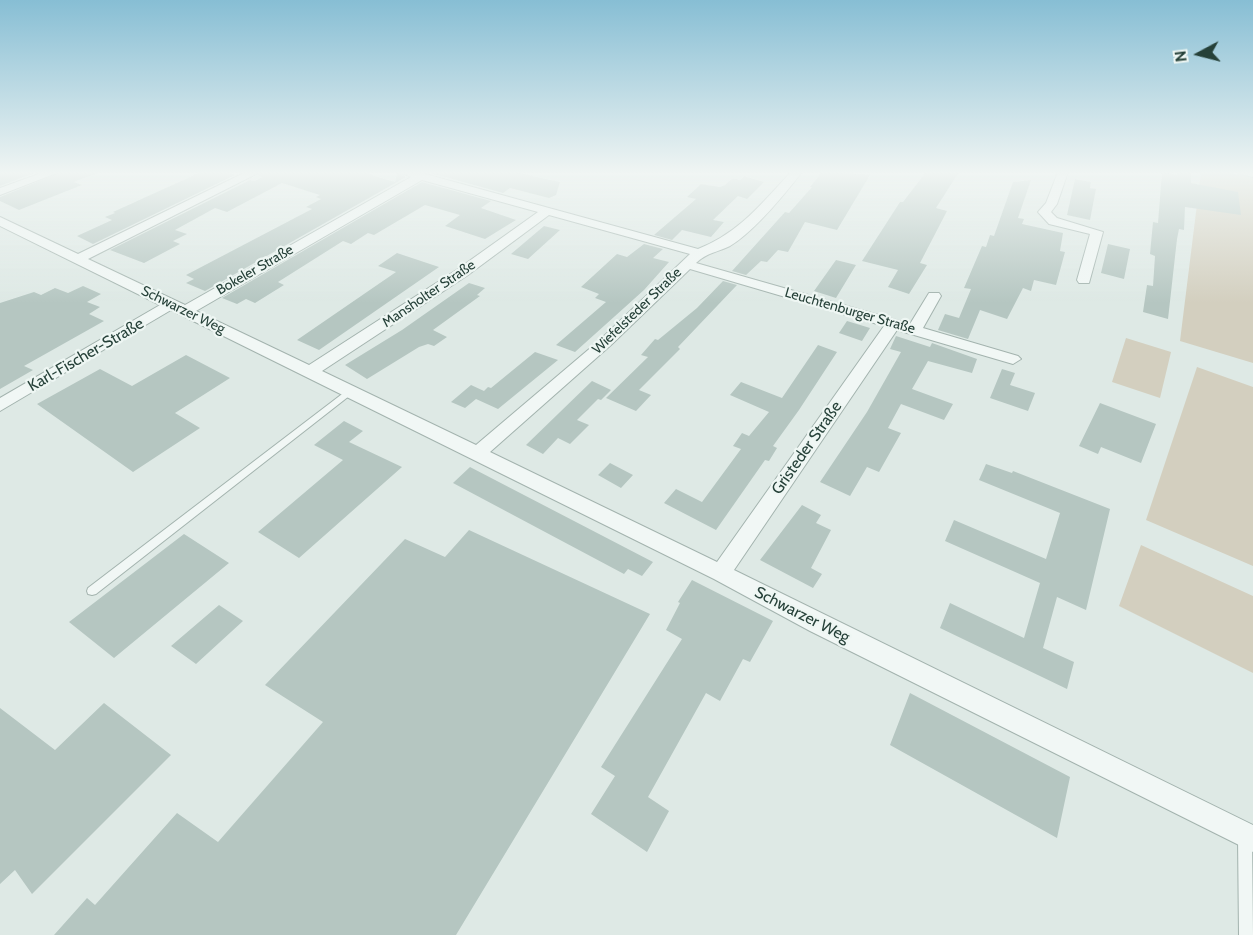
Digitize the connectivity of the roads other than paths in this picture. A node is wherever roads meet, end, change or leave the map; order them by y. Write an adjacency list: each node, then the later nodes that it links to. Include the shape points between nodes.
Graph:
1 (166, 216): 11 (street)
2 (340, 216): 15 (street, Bokeler Straße)
3 (541, 216): 19 (street, Mansholter Straße)
4 (560, 216): 10 (street)
5 (756, 216): 10 (street, Wiefelsteder Straße, via 725,243)
6 (1048, 216): 13 (street, via 1053,221 1097,232)
7 (0, 221): 8 (street, Schwarzer Weg)
8 (15, 228): 9 (street); 11 (street, Schwarzer Weg)
9 (0, 234)
10 (699, 253): 12 (street, Wiefelsteder Straße)
11 (78, 259): 15 (street, Schwarzer Weg)
12 (687, 264): 16 (street, Leuchtenburger Straße); 22 (street, Wiefelsteder Straße, via 606,342)
13 (1084, 280)
14 (934, 296): 17 (street)
15 (178, 308): 19 (street, Schwarzer Weg); 21 (street, Karl-Fischer-Straße)
16 (894, 323): 17 (street, Leuchtenburger Straße); 23 (street, Gristeder Straße)
17 (915, 329): 18 (street, Leuchtenburger Straße)
18 (1013, 359)
19 (310, 372): 20 (street, Schwarzer Weg)
20 (350, 391): 22 (street, Schwarzer Weg); 24 (lane)
21 (0, 405)
22 (477, 454): 23 (street, Schwarzer Weg)
23 (721, 573): 25 (street, Schwarzer Weg)
24 (92, 591)
25 (1249, 836): 26 (lane)
26 (1249, 916): 27 (lane)
27 (1246, 935)

